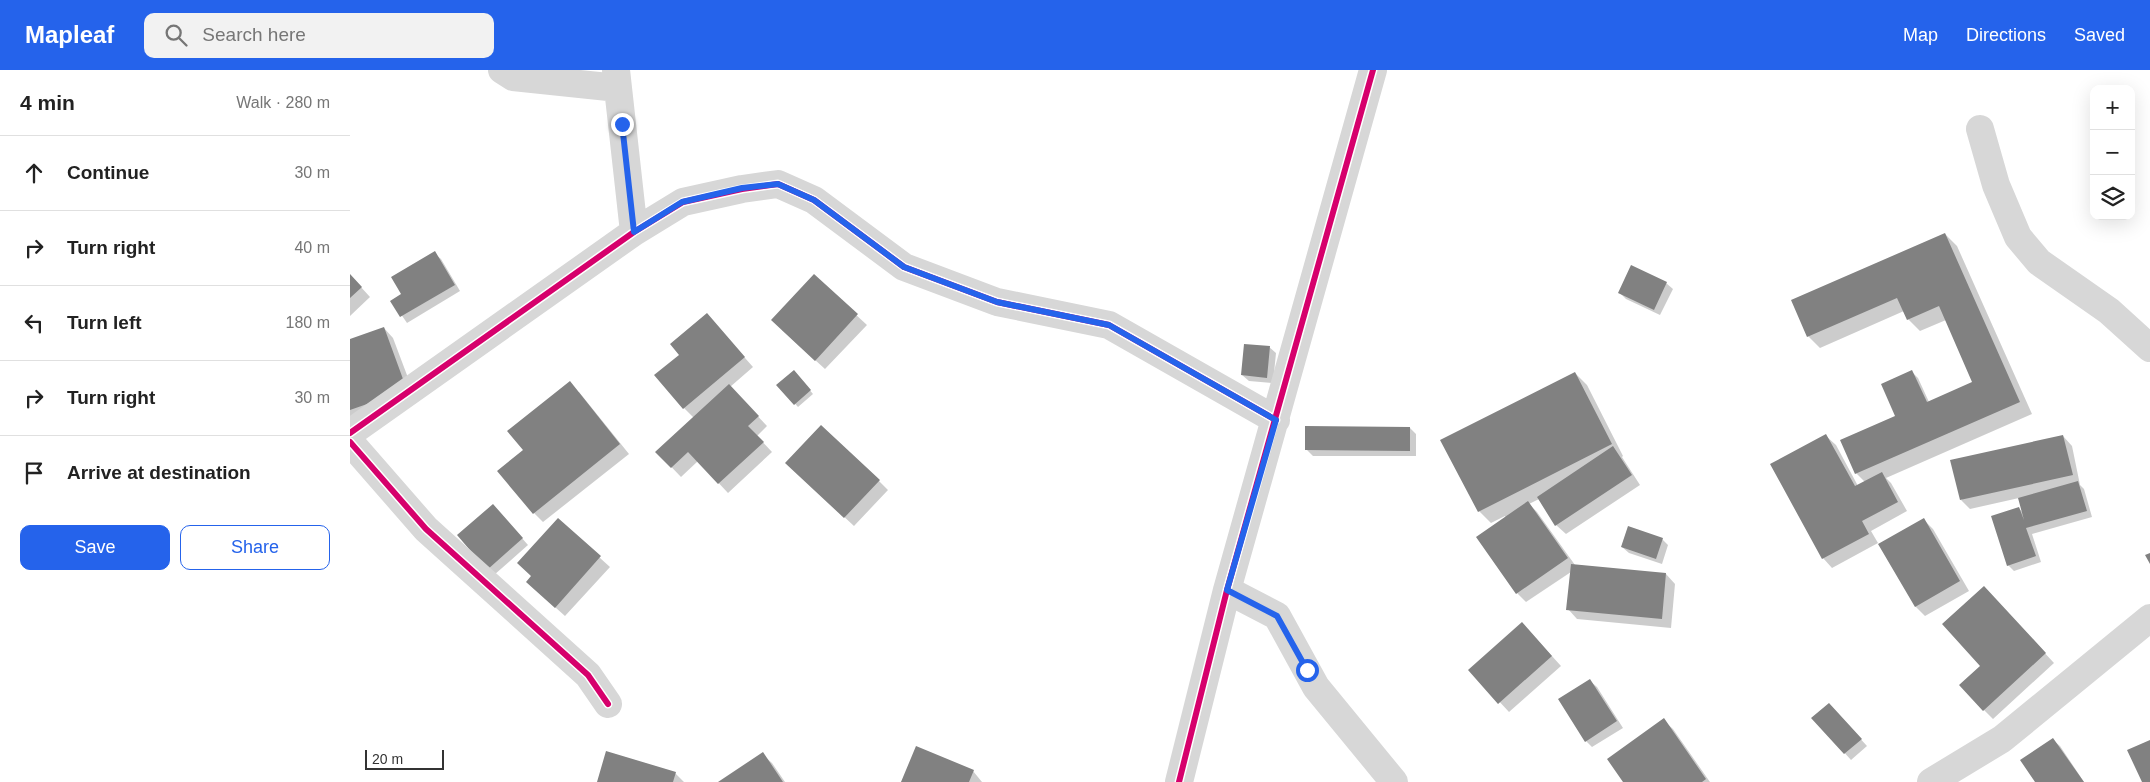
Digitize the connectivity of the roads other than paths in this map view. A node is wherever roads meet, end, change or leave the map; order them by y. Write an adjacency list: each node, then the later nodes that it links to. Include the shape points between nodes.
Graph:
1 (502, 70): 3 (street, via 513,77)
2 (1372, 70): 7 (street)
3 (617, 79): 5 (street)
4 (1980, 129): 6 (street, via 1996,185 2018,237 2039,262 2108,311)
5 (634, 232): 7 (street, via 682,202 742,188 778,184 814,200 904,267 997,302 1109,325); 8 (street)
6 (2150, 348)
7 (1276, 420): 10 (street)
8 (350, 433)
9 (350, 442): 12 (street, via 426,529 588,675)
10 (1227, 590): 13 (street); 14 (street, via 1277,616 1316,687)
11 (2150, 618): 15 (street, via 2002,739)
12 (608, 704)
13 (1179, 782)
14 (1394, 782)
15 (1931, 782)

